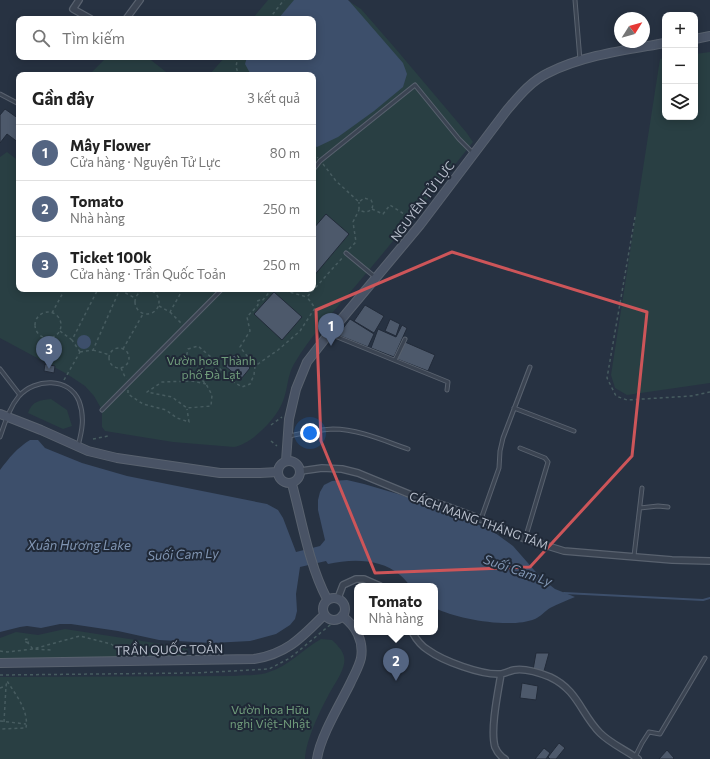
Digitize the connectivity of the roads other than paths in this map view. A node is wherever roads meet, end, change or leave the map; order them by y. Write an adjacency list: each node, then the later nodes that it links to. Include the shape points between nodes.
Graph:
1 (79, 0): 4 (street, via 73,9)
2 (140, 0): 5 (street)
3 (574, 0): 9 (lane)
4 (86, 16)
5 (128, 16)
6 (710, 36): 7 (main road)
7 (698, 38)
8 (662, 43): 9 (main road, NGUYÊN TỬ LỰC)
9 (580, 60): 12 (main road, NGUYÊN TỬ LỰC, via 547,73 522,93)
10 (0, 95): 11 (lane)
11 (16, 103)
12 (474, 154): 13 (lane, via 415,85); 15 (main road, NGUYÊN TỬ LỰC)
13 (316, 166)
14 (346, 253): 15 (lane)
15 (376, 278): 17 (main road, NGUYÊN TỬ LỰC)
16 (219, 292): 25 (lane)
17 (329, 334): 19 (lane); 28 (main road, NGUYÊN TỬ LỰC, via 301,374)
18 (405, 339): 19 (lane)
19 (395, 360): 22 (lane, via 448,382)
20 (530, 366): 24 (lane)
21 (0, 369): 23 (lane)
22 (447, 390)
23 (20, 395): 26 (lane); 30 (lane, via 38,383 62,384 70,390 79,400 83,425)
24 (514, 408): 27 (lane); 40 (lane, via 503,438 499,468)
25 (102, 410)
26 (4, 415): 29 (lane); 30 (main road)
27 (574, 431)
28 (287, 436): 32 (lane, via 334,429 356,432); 33 (main road, NGUYÊN TỬ LỰC)
29 (0, 437)
30 (78, 446): 35 (main road, via 97,454 183,468 220,472)
31 (520, 448): 41 (lane, via 545,458 548,462)
32 (408, 449)
33 (286, 461): 34 (main road, via 296,463); 35 (main road, via 280,465)
34 (301, 471): 36 (main road, via 298,480); 40 (street, CÁCH MẠNG THÁNG TÁM, via 322,468 358,473)
35 (278, 472): 36 (main road, via 282,481)
36 (292, 484): 46 (main road, via 314,570)
37 (642, 488): 39 (lane)
38 (668, 507): 39 (lane)
39 (640, 508): 42 (lane)
40 (482, 519): 41 (street, CÁCH MẠNG THÁNG TÁM)
41 (525, 539): 42 (street, CÁCH MẠNG THÁNG TÁM, via 564,550)
42 (634, 556): 43 (street, CÁCH MẠNG THÁNG TÁM)
43 (710, 561)
44 (373, 583): 45 (street, via 356,579 343,586)
45 (338, 598): 46 (main road); 48 (main road, via 345,607)
46 (327, 599): 47 (main road, via 322,608)
47 (324, 615): 48 (main road, via 333,620); 53 (main road, TRẦN QUỐC TOẢN, via 291,646 277,654 254,659)
48 (342, 616): 49 (main road)
49 (354, 628)
50 (358, 635): 56 (main road, via 361,657 357,669 327,731)
51 (414, 635): 54 (street, via 428,651 454,664)
52 (705, 658): 55 (lane, via 660,734 649,732)
53 (0, 663)
54 (501, 674): 55 (street, via 521,669 548,676 573,695 605,738); 57 (street, via 494,743)
55 (636, 758)
56 (317, 759)
57 (505, 759)

